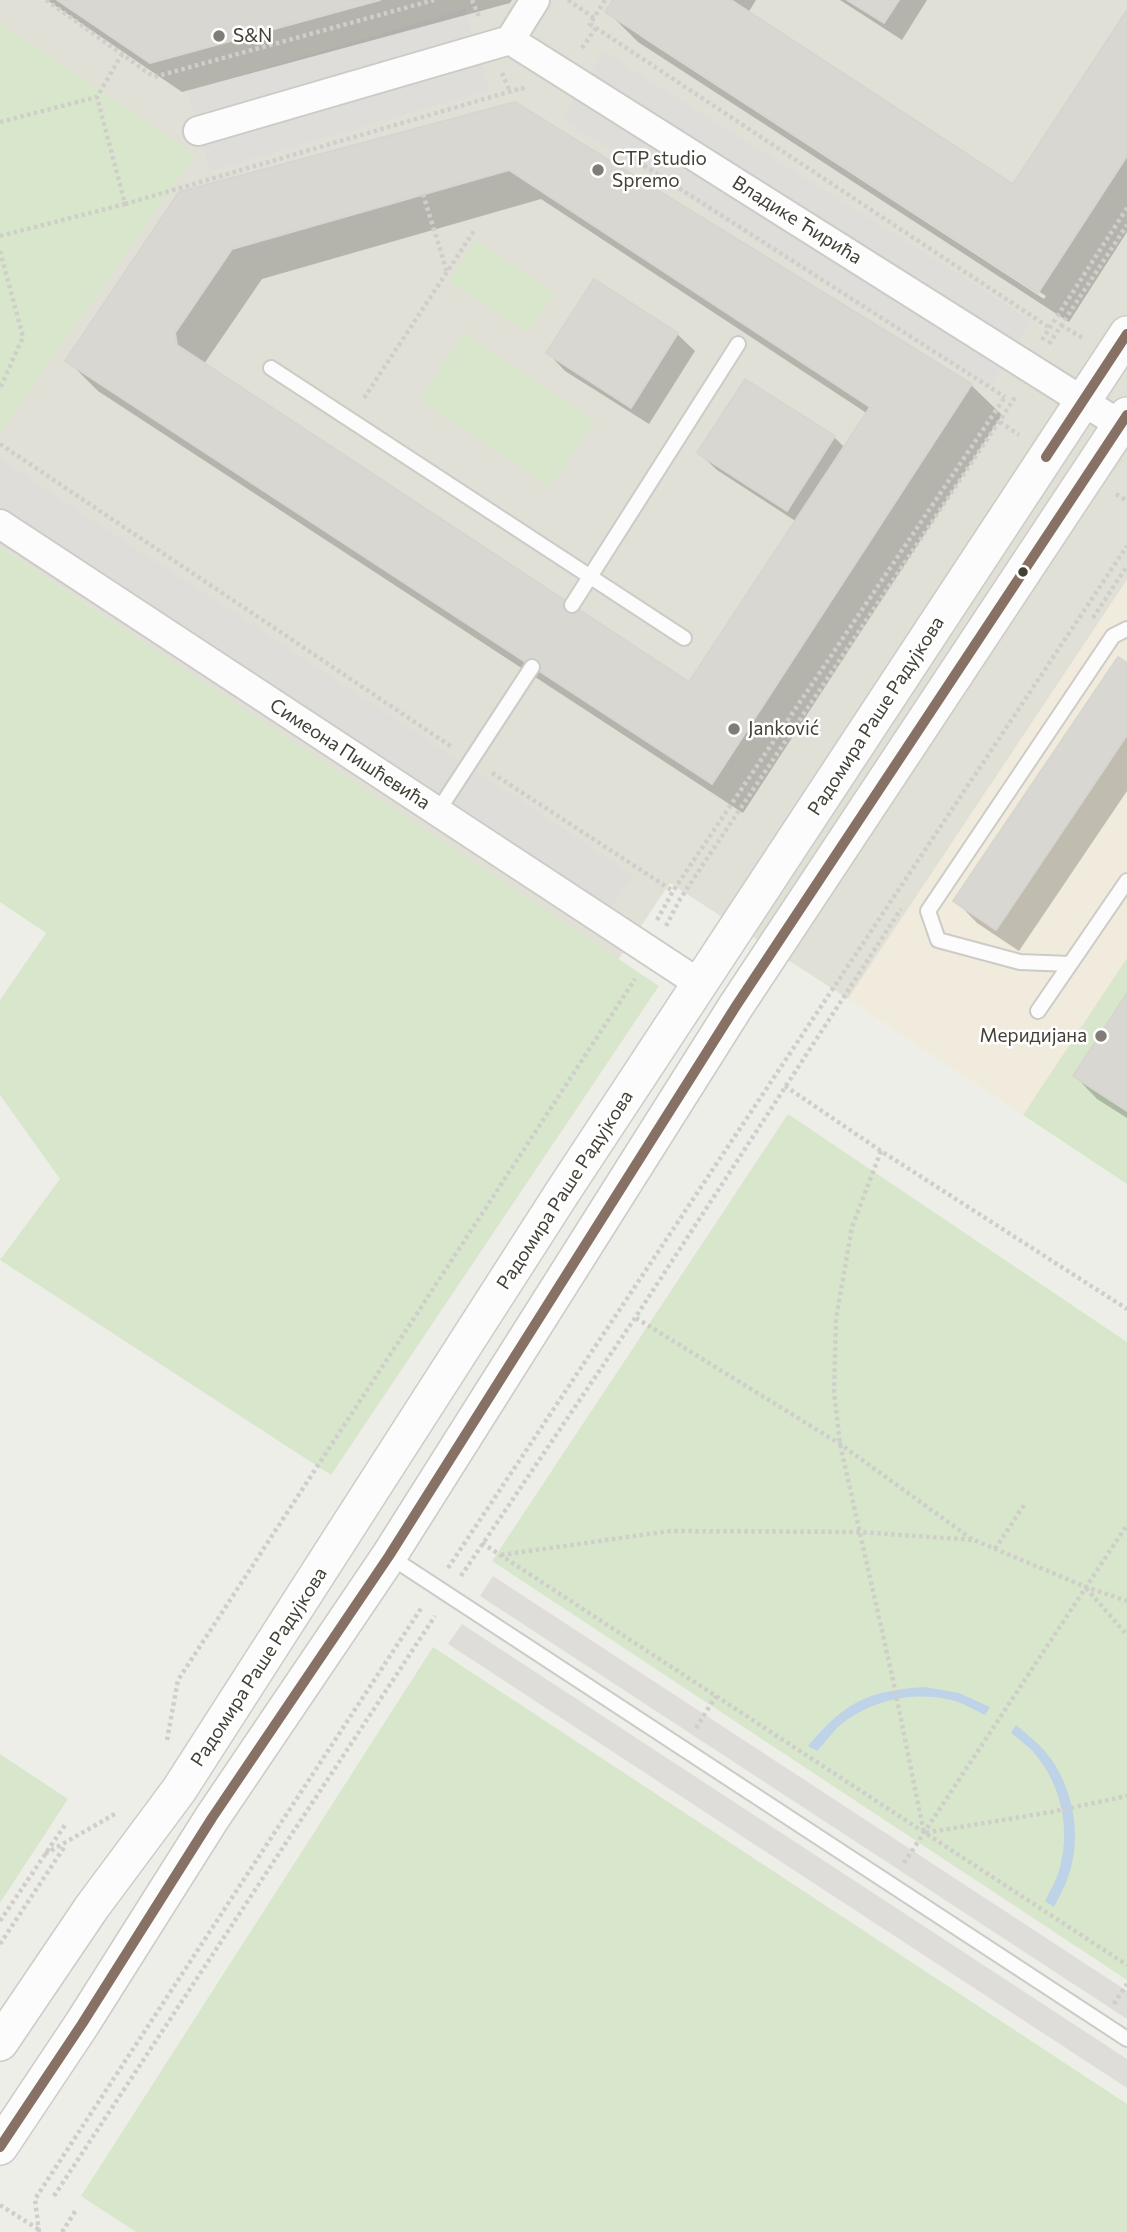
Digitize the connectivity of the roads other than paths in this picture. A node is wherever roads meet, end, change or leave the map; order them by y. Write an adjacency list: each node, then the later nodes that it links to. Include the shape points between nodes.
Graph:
1 (535, 0): 2 (street)
2 (510, 40): 3 (street); 7 (street, Владике Ћирића)
3 (198, 131)
4 (1127, 334): 7 (street, Радомира Раше Радујкова)
5 (738, 344): 10 (lane)
6 (271, 368): 10 (lane)
7 (1084, 400): 8 (street, Владике Ћирића); 18 (street, Радомира Раше Радујкова)
8 (1125, 423): 20 (street, via 736,1006)
9 (0, 524): 15 (street, Симеона Пишћевића)
10 (591, 576): 11 (lane); 13 (lane)
11 (572, 605)
12 (1127, 629): 17 (lane, via 1113,636 928,911 939,940 1020,962)
13 (684, 638)
14 (532, 667): 15 (lane)
15 (438, 811): 18 (street, Симеона Пишћевића)
16 (1127, 881): 17 (lane)
17 (1070, 964): 19 (lane)
18 (700, 984): 22 (street, Радомира Раше Радујкова, via 179,1790)
19 (1038, 1011)
20 (389, 1556): 21 (lane); 23 (street, via 212,1818)
21 (1127, 2039)
22 (0, 2043)
23 (0, 2147)

